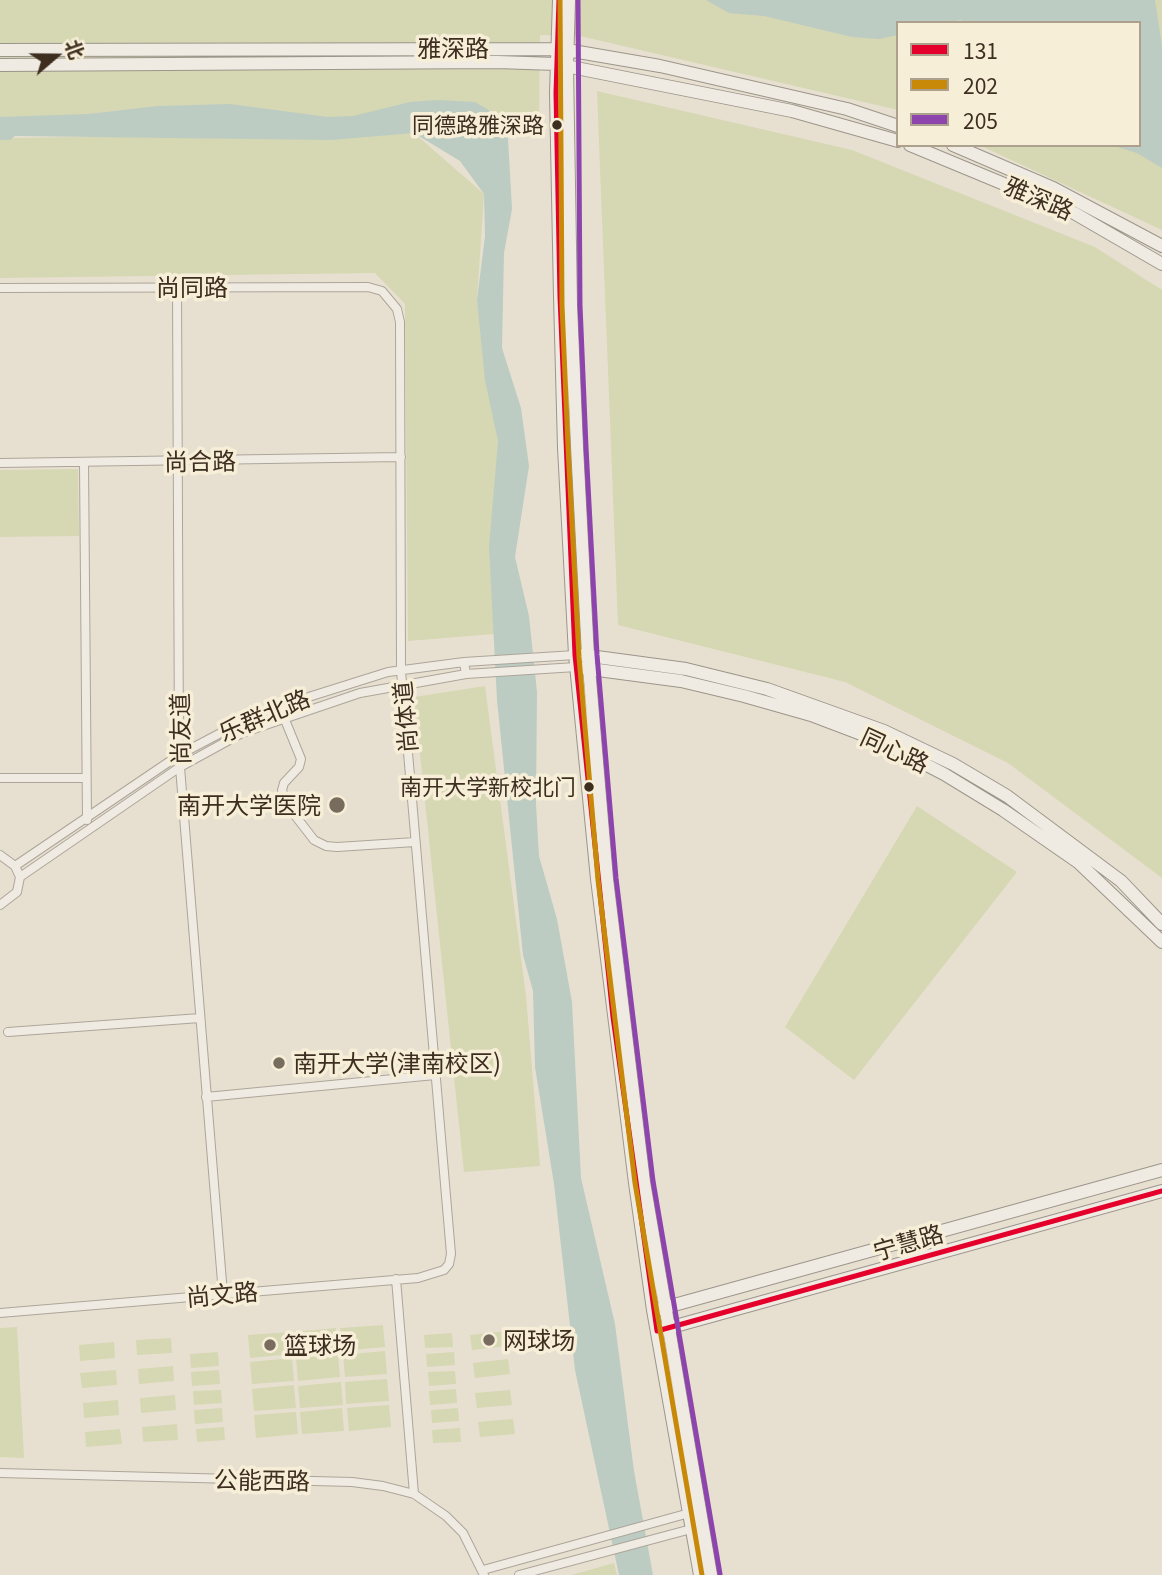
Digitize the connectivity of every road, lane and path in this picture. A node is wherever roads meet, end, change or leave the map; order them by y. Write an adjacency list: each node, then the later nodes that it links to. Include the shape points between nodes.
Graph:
1 (559, 0): 3 (main road)
2 (569, 0): 3 (main road)
3 (563, 25): 4 (main road, via 548,42); 6 (main road)
4 (533, 48): 5 (main road, 雅深路); 6 (main road, 雅深路)
5 (0, 50)
6 (561, 55): 7 (main road, 雅深路, via 526,63); 8 (main road, 雅深路, via 687,72 847,109); 9 (main road, 雅深路); 21 (main road)
7 (0, 65)
8 (896, 125)
9 (896, 140)
10 (915, 147): 13 (main road, 雅深路, via 1074,213)
11 (958, 147): 12 (main road, 雅深路, via 1053,188)
12 (1162, 246)
13 (1162, 264)
14 (177, 287): 15 (street, 尚同路); 16 (street, 尚同路, via 368,287); 18 (street, 尚友道)
15 (0, 288)
16 (382, 292): 17 (street, 尚体道, via 397,309 400,322)
17 (401, 457): 18 (street, 尚合路); 23 (street, 尚体道)
18 (177, 462): 20 (street, 尚合路); 28 (street, 尚友道)
19 (0, 463): 20 (street, 尚合路)
20 (84, 463): 31 (street)
21 (582, 661): 22 (street, 乐群北路, via 538,657); 24 (street, 乐群北路); 39 (main road, 同心路, via 686,669 767,689 907,742 1007,796 1121,881); 40 (main road, 同心路, via 744,695 882,742 1003,810 1078,862); 50 (main road)
22 (464, 662): 23 (street, 乐群北路); 24 (street)
23 (401, 671): 25 (street, 尚体道); 26 (street, 乐群北路)
24 (466, 674): 25 (street, 乐群北路)
25 (402, 684): 27 (street, 乐群北路); 34 (street, 尚体道)
26 (279, 706): 27 (street); 28 (street, 乐群北路)
27 (284, 718): 29 (street, 乐群北路, via 242,733); 34 (street, via 300,759 282,790 287,805 314,841 337,847)
28 (179, 755): 29 (street, 尚友道); 32 (street, 乐群北路)
29 (180, 767): 33 (street, 乐群北路); 41 (street, 尚友道)
30 (0, 778): 31 (street)
31 (86, 778): 32 (street)
32 (86, 819): 33 (street); 36 (street, 乐群北路)
33 (87, 833): 37 (street, 乐群北路)
34 (415, 842): 43 (street, 尚体道)
35 (0, 855): 36 (street)
36 (15, 866): 37 (street)
37 (20, 877): 38 (street, via 17,892)
38 (0, 905)
39 (1162, 924)
40 (1162, 942)
41 (200, 1018): 42 (street); 44 (street, 尚友道)
42 (8, 1032)
43 (435, 1075): 44 (street); 47 (street, 尚体道, via 451,1254)
44 (206, 1097): 49 (street, 尚友道)
45 (1162, 1170): 50 (main road, 宁慧路)
46 (1162, 1191): 52 (main road, 宁慧路)
47 (444, 1270): 48 (street, 尚文路)
48 (396, 1279): 49 (street, 尚文路); 54 (street)
49 (223, 1294): 51 (street, 尚文路)
50 (658, 1309): 52 (main road)
51 (0, 1313)
52 (662, 1330): 55 (main road)
53 (0, 1473): 54 (street, 公能西路, via 352,1482)
54 (414, 1494): 57 (street, 公能西路, via 463,1533)
55 (694, 1512): 56 (main road); 57 (street)
56 (696, 1527): 58 (street); 59 (main road); 60 (main road)
57 (483, 1573)
58 (519, 1575)
59 (700, 1575)
60 (711, 1575)

